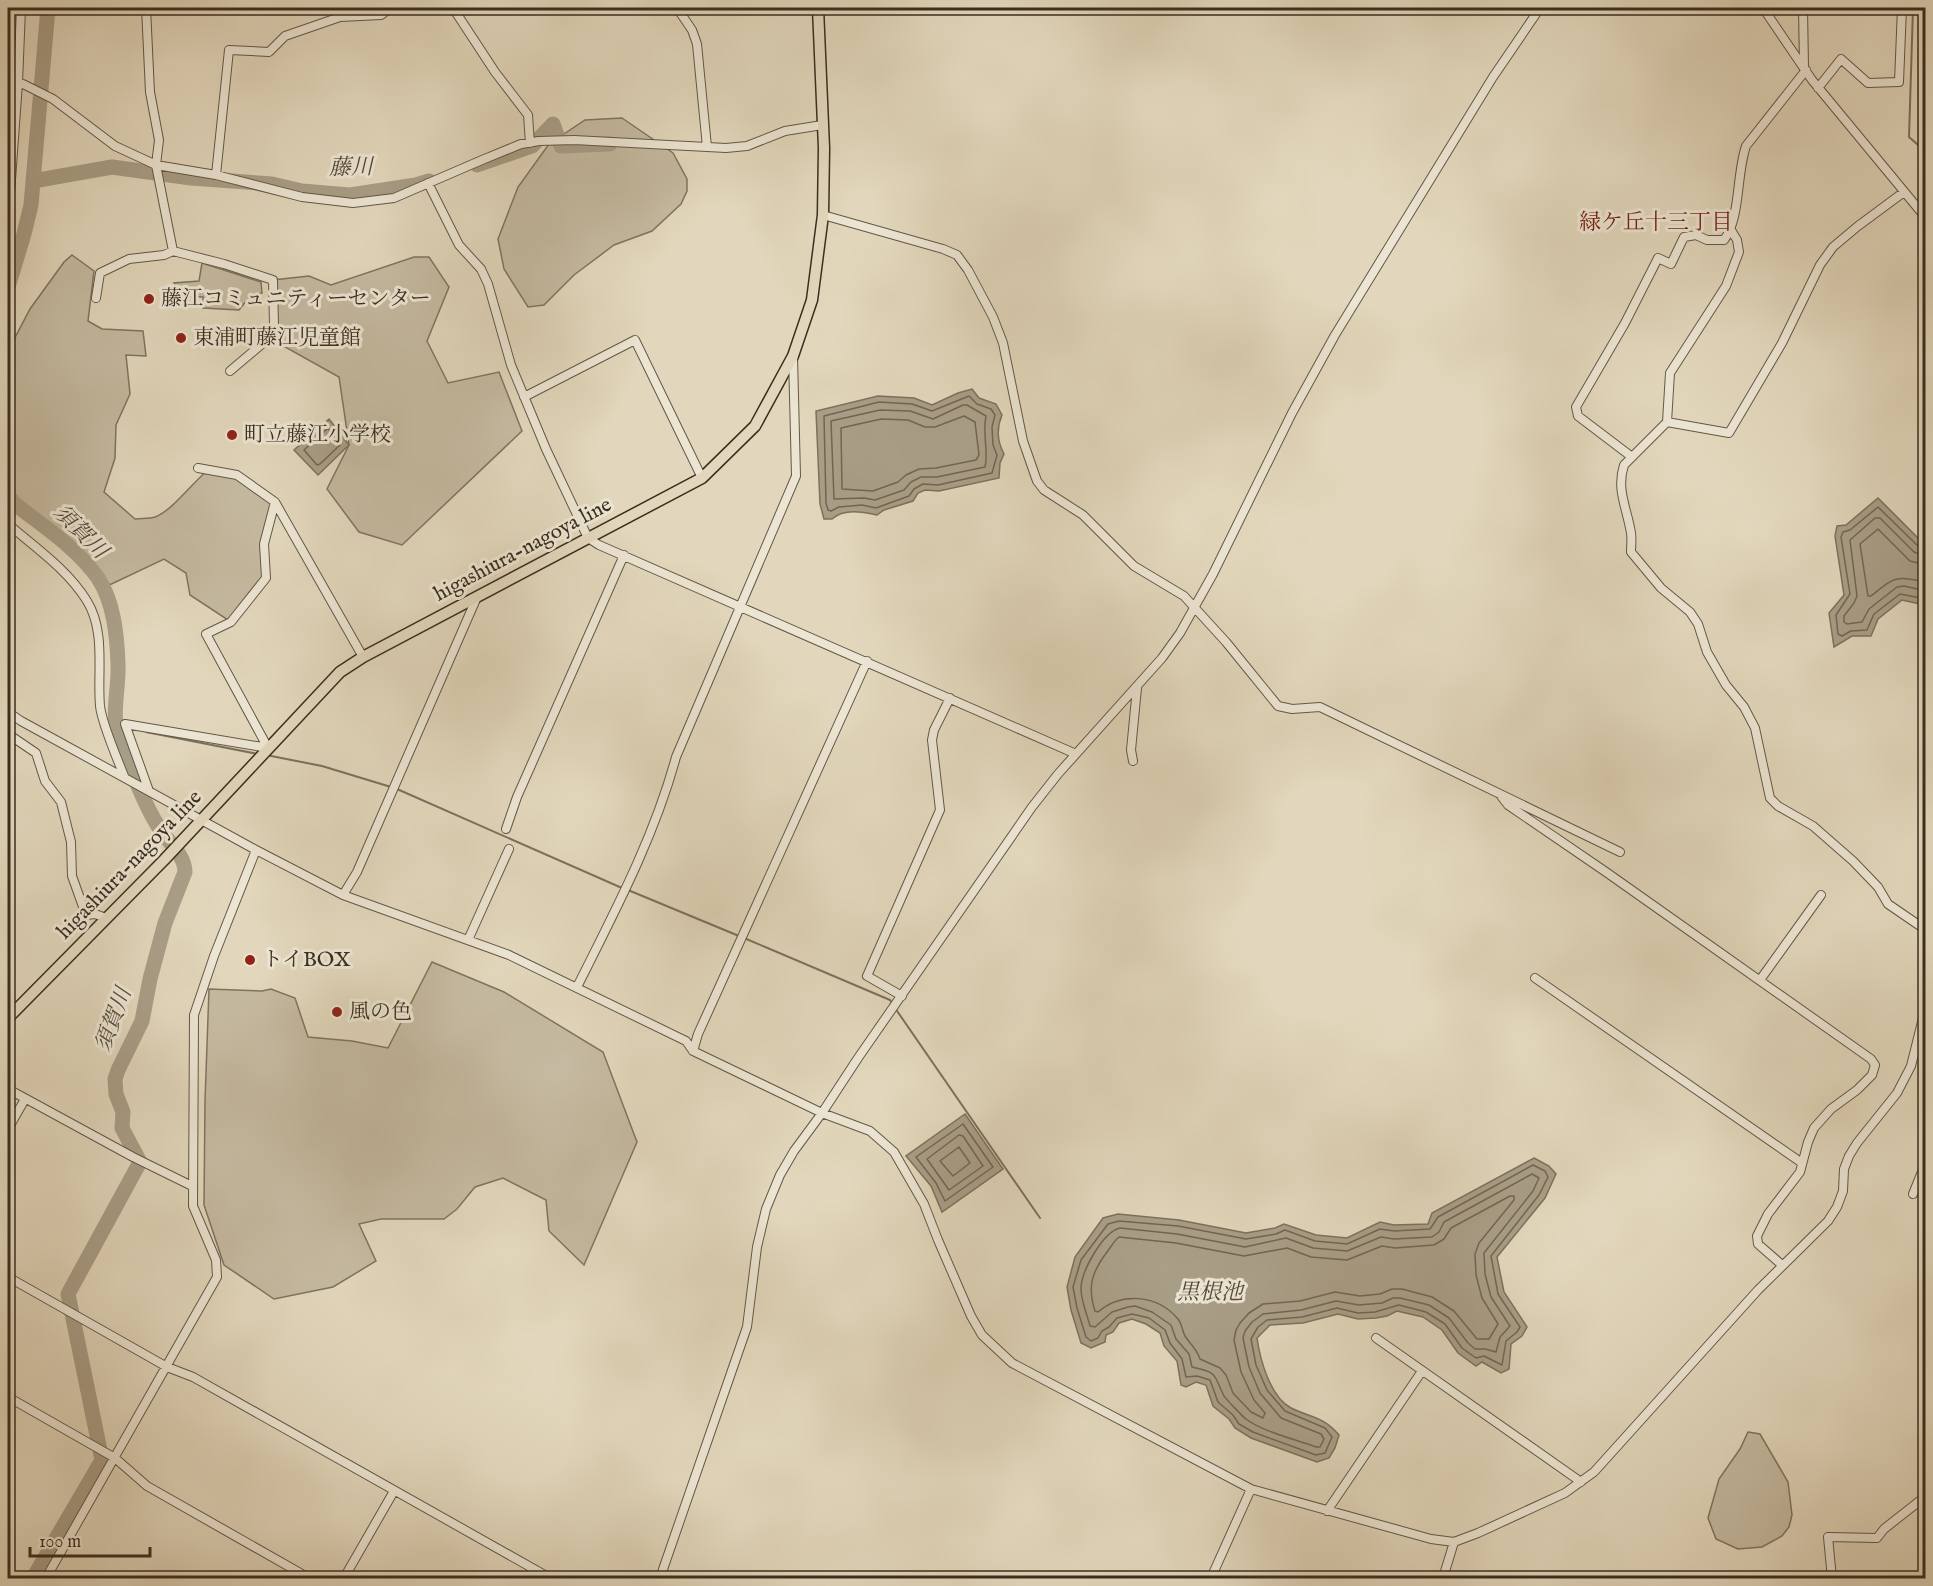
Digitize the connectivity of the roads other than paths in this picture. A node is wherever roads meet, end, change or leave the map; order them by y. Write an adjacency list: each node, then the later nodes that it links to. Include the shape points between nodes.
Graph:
1 (21, 8): 12 (street)
2 (146, 8): 18 (street, via 150,92 159,140)
3 (390, 8): 19 (street, via 381,15 340,17 285,36 269,52 229,50)
4 (453, 8): 16 (street, via 528,115)
5 (677, 8): 17 (street, via 697,44)
6 (818, 8): 15 (main road, higashiura-nagoya line)
7 (1540, 8): 41 (street, via 1497,70 1335,335)
8 (1762, 8): 11 (street)
9 (1803, 8): 11 (street)
10 (1902, 8): 14 (street, via 1899,82 1868,83 1841,59)
11 (1805, 69): 14 (street); 25 (street, via 1746,146)
12 (20, 84): 13 (street); 18 (street, via 53,99 115,146); 24 (street)
13 (8, 85)
14 (1818, 87): 21 (street)
15 (822, 126): 17 (street, via 785,131 747,146); 22 (main road, higashiura-nagoya line)
16 (530, 143): 17 (street, via 574,140); 20 (street)
17 (707, 147)
18 (156, 165): 19 (street); 26 (street)
19 (216, 175): 20 (street, via 302,197 353,203 394,198)
20 (428, 183): 30 (street, via 459,245 481,269 488,284)
21 (1904, 192): 23 (street); 31 (street, via 1833,247 1729,433)
22 (823, 215): 28 (main road, higashiura-nagoya line, via 812,300); 41 (street, via 957,255 1003,343 1023,441 1037,481 1044,490 1083,515 1134,566 1184,596)
23 (1926, 218)
24 (8, 221)
25 (1731, 230): 31 (street, via 1739,252 1726,286 1670,373); 32 (street, via 1724,240 1684,237 1671,264 1658,258 1576,407 1578,416)
26 (172, 251): 27 (street, via 129,259 100,273); 29 (street, via 273,280 274,326 269,338)
27 (96, 298)
28 (793, 356): 34 (main road, higashiura-nagoya line, via 755,426); 40 (street, via 796,476)
29 (230, 371)
30 (524, 397): 34 (street, via 635,340); 37 (street)
31 (1667, 422): 32 (street)
32 (1632, 457): 62 (street, via 1624,465 1620,482 1632,537 1631,552 1698,624 1707,652 1755,728 1770,798 1813,826 1878,887 1888,904)
33 (198, 468): 35 (street, via 237,475)
34 (702, 478): 37 (main road, higashiura-nagoya line)
35 (275, 502): 42 (street); 48 (street, via 264,544 266,578 231,622 206,634)
36 (8, 524): 51 (street, via 54,563 89,603 97,629 100,708)
37 (588, 538): 38 (street); 39 (main road, higashiura-nagoya line)
38 (624, 555): 40 (street); 55 (street)
39 (477, 597): 42 (main road, higashiura-nagoya line); 59 (street, via 357,872)
40 (740, 606): 43 (street); 68 (street, via 676,757 666,794)
41 (1195, 608): 44 (street); 53 (street, via 1278,706 1320,707)
42 (363, 657): 48 (main road, higashiura-nagoya line, via 340,672)
43 (867, 661): 45 (street); 72 (street)
44 (1137, 688): 49 (street); 50 (street)
45 (950, 698): 49 (street); 69 (street, via 932,740 940,810 867,976)
46 (8, 712): 51 (street)
47 (8, 734): 61 (street, via 36,753 45,781 61,802 71,842 72,876 86,915)
48 (267, 749): 52 (street, via 125,724); 54 (main road, higashiura-nagoya line)
49 (1076, 754): 69 (street, via 1032,807)
50 (1133, 761)
51 (124, 777): 52 (street)
52 (150, 791): 54 (street)
53 (1498, 792): 58 (street); 67 (street, via 1508,805)
54 (201, 819): 57 (street); 61 (main road, higashiura-nagoya line)
55 (506, 829)
56 (508, 849): 65 (street)
57 (256, 850): 59 (street); 79 (street, via 194,1015)
58 (1620, 852)
59 (343, 895): 65 (street)
60 (1821, 895): 67 (street)
61 (106, 918): 71 (main road, higashiura-nagoya line)
62 (1926, 930)
63 (8, 933): 64 (street)
64 (8, 940)
65 (468, 940): 68 (street)
66 (1535, 978): 78 (street)
67 (1760, 980): 78 (street, via 1875,1065 1872,1075 1831,1108 1814,1128)
68 (577, 987): 72 (street, via 686,1041)
69 (900, 999): 75 (street)
70 (1926, 1006): 81 (street, via 1911,1066 1897,1093 1849,1156 1837,1207 1828,1221)
71 (8, 1018)
72 (693, 1051): 75 (street)
73 (8, 1089): 74 (street)
74 (25, 1099): 76 (street); 79 (street)
75 (822, 1113): 89 (street, via 870,1131 894,1152 924,1204 971,1316 999,1352 1021,1369); 98 (street, via 780,1175 766,1209 747,1327)
76 (8, 1129)
77 (1926, 1162): 80 (street)
78 (1802, 1163): 81 (street, via 1800,1172 1768,1214 1757,1236 1758,1244)
79 (192, 1186): 84 (street, via 193,1206 216,1260 218,1277)
80 (1913, 1194)
81 (1782, 1265): 88 (street)
82 (8, 1277): 84 (street)
83 (1376, 1338): 85 (street)
84 (167, 1367): 87 (street); 90 (street, via 193,1377)
85 (1422, 1371): 88 (street); 92 (street)
86 (8, 1397): 87 (street)
87 (115, 1458): 94 (street); 95 (street, via 147,1486)
88 (1581, 1482): 93 (street, via 1565,1493)
89 (1251, 1489): 92 (street); 99 (street)
90 (394, 1491): 96 (street); 97 (street)
91 (1926, 1496): 101 (street, via 1877,1538 1828,1537)
92 (1327, 1511): 93 (street)
93 (1454, 1542): 100 (street)
94 (46, 1578)
95 (309, 1578)
96 (344, 1578)
97 (550, 1578)
98 (660, 1578)
99 (1211, 1578)
100 (1443, 1578)
101 (1832, 1578)

